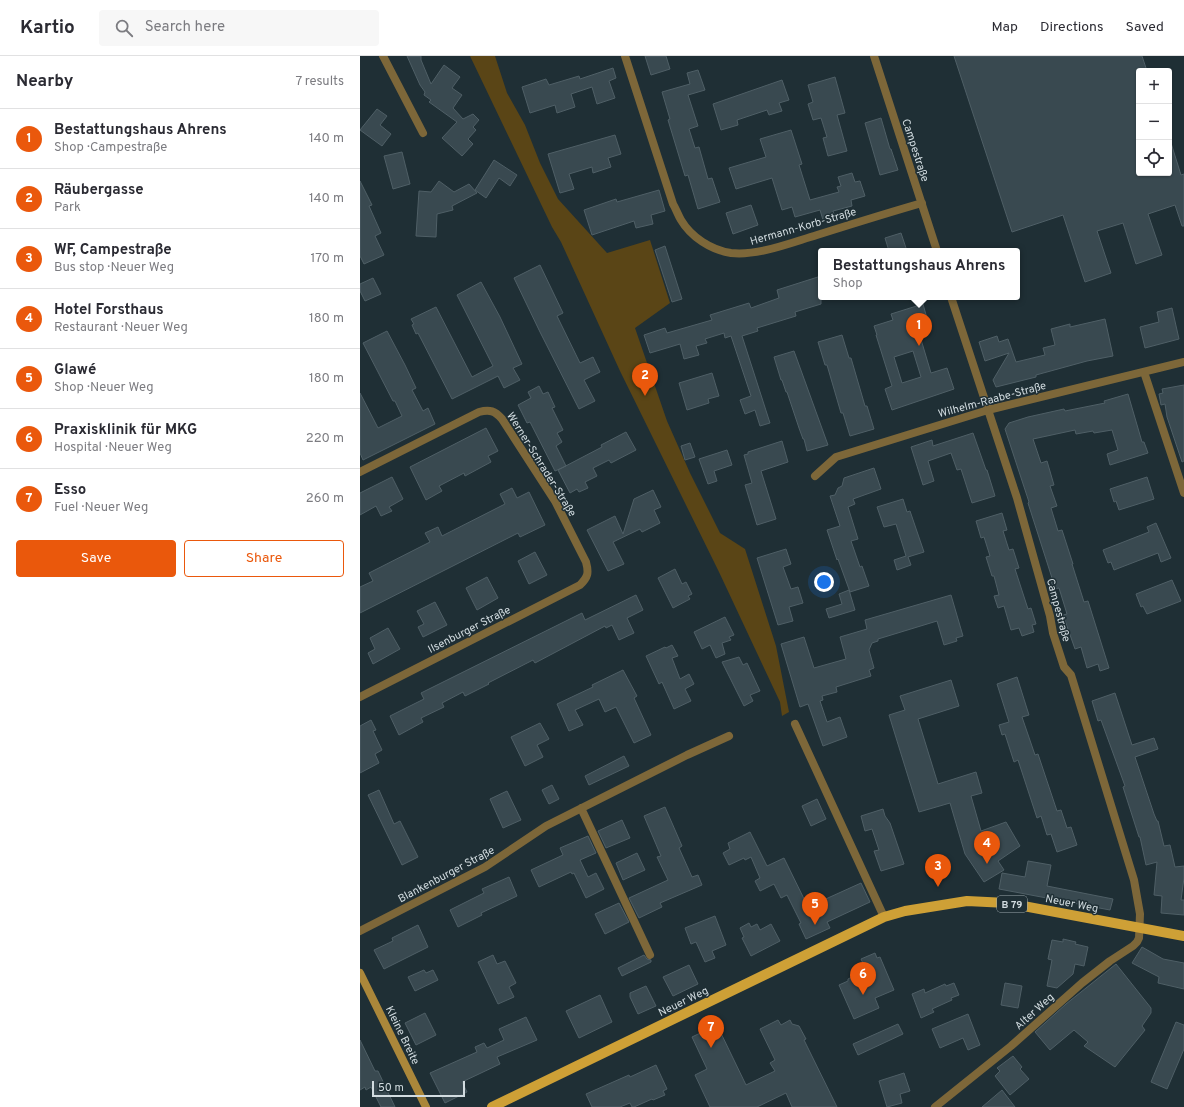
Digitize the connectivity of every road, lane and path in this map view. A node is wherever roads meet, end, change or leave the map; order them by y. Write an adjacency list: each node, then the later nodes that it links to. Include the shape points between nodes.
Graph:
1 (383, 56): 4 (street)
2 (625, 56): 5 (street, Hermann-Korb-Straße, via 673,204 691,233 703,243 730,252 756,252)
3 (874, 56): 5 (street, Campestraße)
4 (423, 133)
5 (922, 202): 6 (street, Campestraße)
6 (936, 248)
7 (952, 300): 10 (street, Campestraße)
8 (1184, 362): 9 (street, Wilhelm-Raabe-Straße)
9 (1144, 372): 10 (street, Wilhelm-Raabe-Straße); 13 (street)
10 (988, 410): 12 (street, Wilhelm-Raabe-Straße, via 836,457); 20 (street, Campestraße, via 1017,498 1053,633 1064,667 1071,675 1134,880)
11 (360, 472): 14 (street, Werner-Schrader-Straße, via 479,412 492,411 502,419 554,501 586,562)
12 (815, 476)
13 (1184, 493)
14 (587, 579): 15 (street, Ilsenburger Straße, via 580,585)
15 (360, 697)
16 (795, 724): 19 (street)
17 (728, 736): 18 (street, Blankenburger Straße)
18 (581, 808): 21 (street, Blankenburger Straße, via 546,826 485,867); 23 (street)
19 (884, 917): 20 (main road, Neuer Weg / B 79, via 967,901 1007,903); 26 (main road, Neuer Weg / B 79)
20 (1140, 928): 22 (main road, Neuer Weg / B 79); 27 (street, Alter Weg, via 1139,938 1133,946 1082,983 1011,1046)
21 (360, 931)
22 (1184, 936)
23 (650, 955)
24 (360, 973): 25 (street, Kleine Breite)
25 (426, 1107)
26 (492, 1107)
27 (935, 1107)

